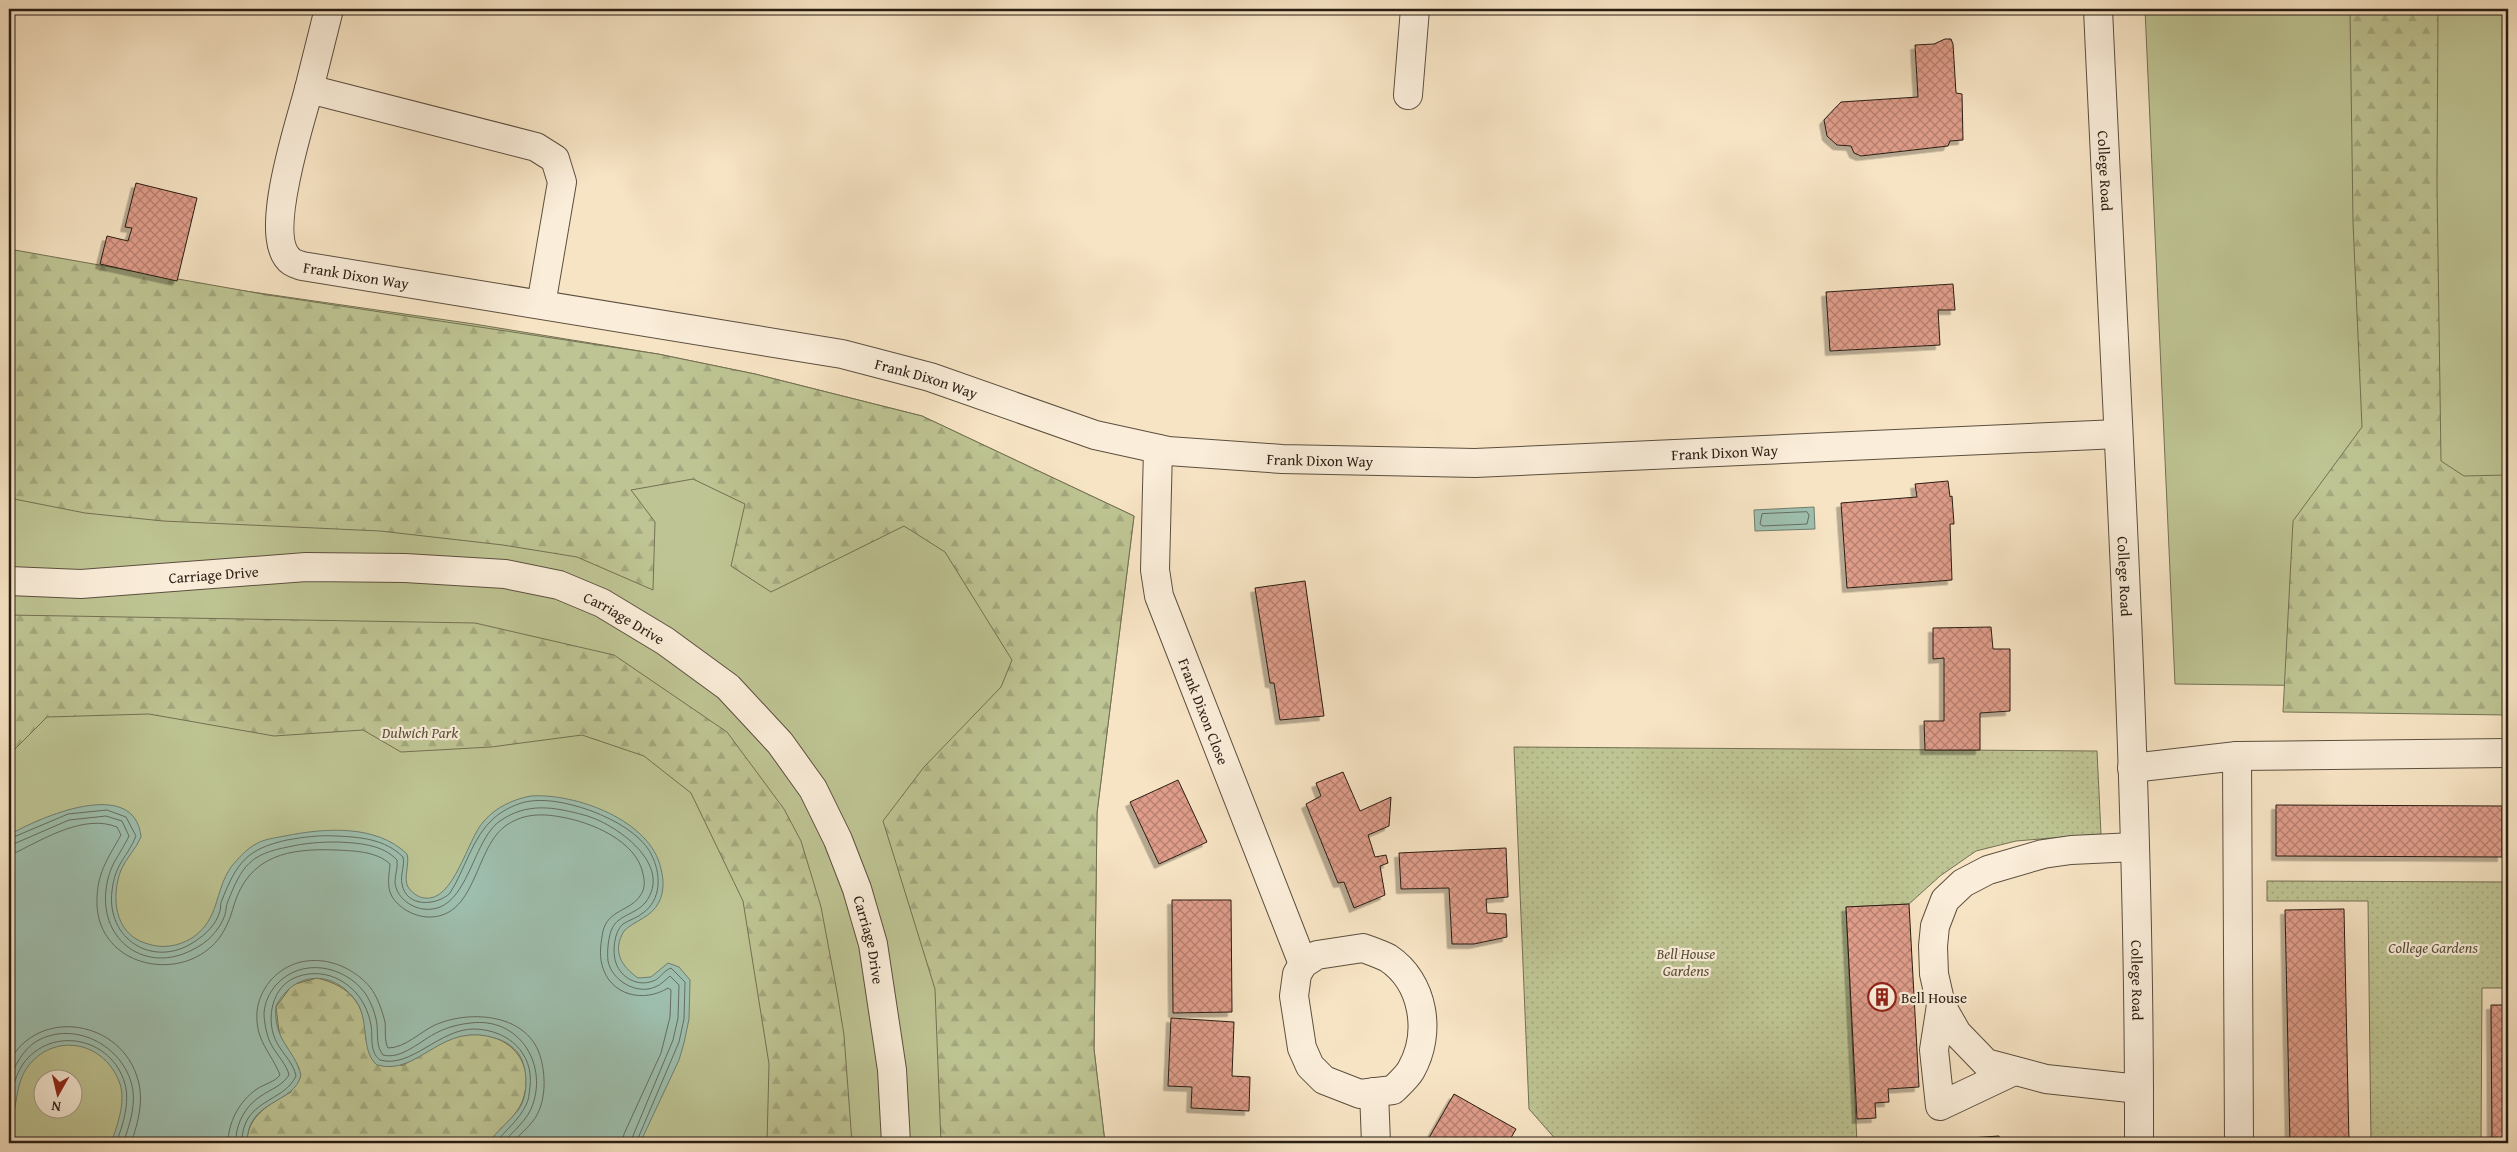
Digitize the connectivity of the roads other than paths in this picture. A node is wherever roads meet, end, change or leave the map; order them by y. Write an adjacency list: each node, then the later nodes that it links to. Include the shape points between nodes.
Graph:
1 (329, 9): 4 (street, Frank Dixon Way)
2 (1415, 9): 5 (street)
3 (2098, 9): 7 (street, College Road)
4 (309, 89): 6 (street, via 536,147 555,160 562,182); 6 (street, Frank Dixon Way, via 280,201 279,233 291,262)
5 (1408, 96)
6 (541, 304): 8 (street, Frank Dixon Way, via 842,354 930,377 1095,435)
7 (2118, 434): 8 (street, Frank Dixon Way, via 1476,463 1282,459); 12 (street, College Road)
8 (1158, 449): 14 (street, Frank Dixon Close, via 1155,552 1159,596)
9 (9, 581): 19 (street, Carriage Drive, via 81,584 306,567 505,574 559,585 602,603 665,641 728,687 780,743 813,789 838,840 873,944 892,1070)
10 (2508, 753): 11 (street)
11 (2237, 756): 12 (street); 22 (street)
12 (2132, 768): 13 (street, College Road)
13 (2135, 847): 15 (street, via 2043,854 1988,870 1963,883 1945,900 1935,926 1934,974); 17 (street, College Road)
14 (1303, 964): 18 (street, via 1296,974 1294,996 1302,1048 1310,1066 1324,1080 1360,1094); 18 (street, via 1317,955 1362,948 1387,958 1407,976 1420,1001 1423,1028 1420,1044 1411,1070 1393,1090)
15 (1941, 1005): 16 (street, via 1957,1033 1986,1063); 16 (street, via 1934,1050 1940,1106)
16 (2014, 1071): 17 (street, via 2046,1079)
17 (2139, 1089): 21 (street, College Road)
18 (1374, 1092): 20 (street)
19 (896, 1143)
20 (1376, 1143)
21 (2139, 1143)
22 (2239, 1143)

